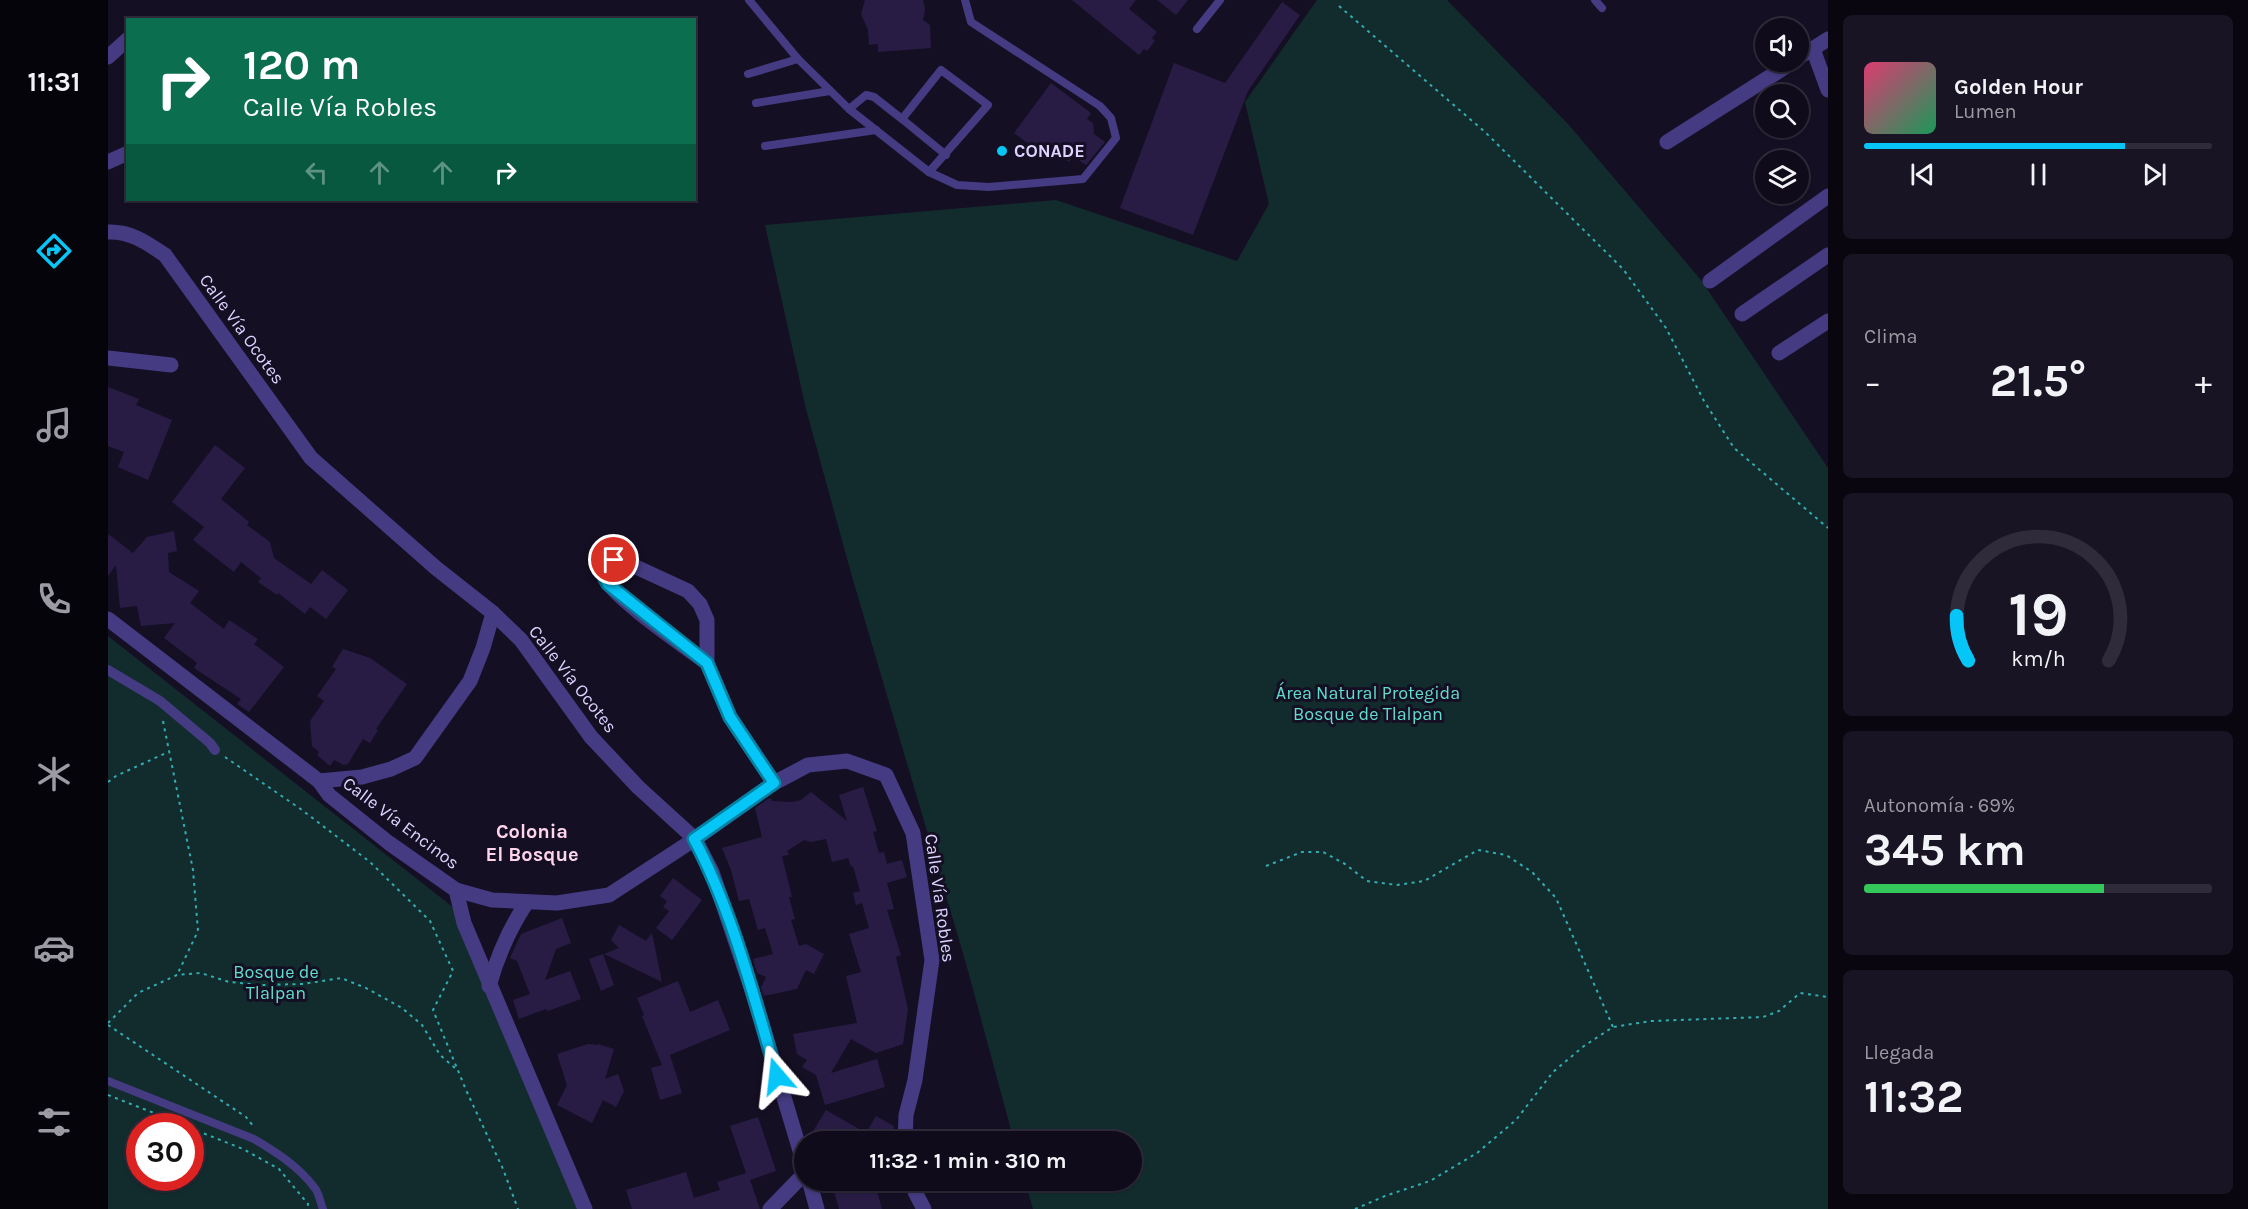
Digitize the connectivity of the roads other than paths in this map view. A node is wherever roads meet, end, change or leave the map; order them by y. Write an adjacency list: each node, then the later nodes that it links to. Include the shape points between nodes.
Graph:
1 (749, 0): 12 (lane)
2 (965, 0): 26 (lane, via 971,22 1100,106 1111,118 1116,138 1083,179 988,187 957,185)
3 (1220, 0): 6 (lane)
4 (1595, 0): 5 (lane)
5 (1602, 8)
6 (1197, 29)
7 (1828, 39): 9 (street)
8 (126, 41): 11 (street)
9 (1813, 49): 10 (street); 15 (street)
10 (1809, 51)
11 (108, 57)
12 (798, 59): 14 (lane); 16 (lane)
13 (1777, 72): 21 (street)
14 (748, 74)
15 (1828, 90)
16 (830, 91): 17 (lane); 18 (lane)
17 (756, 102)
18 (849, 110): 19 (lane, via 866,95); 20 (lane)
19 (902, 119): 24 (lane); 24 (lane, via 941,70 988,105)
20 (876, 130): 22 (lane); 26 (lane)
21 (1667, 142)
22 (765, 146)
23 (126, 154): 25 (street)
24 (946, 155): 26 (lane)
25 (108, 162)
26 (929, 172)
27 (1828, 196): 30 (street)
28 (108, 232): 36 (street, Calle Vía Ocotes, via 143,240 165,255 310,458)
29 (1828, 255): 31 (street)
30 (1710, 281)
31 (1742, 314)
32 (1828, 321): 33 (street)
33 (1779, 353)
34 (108, 358): 35 (street)
35 (171, 366)
36 (493, 614): 41 (street, via 470,681 415,758 362,777); 43 (street, Calle Vía Ocotes, via 521,640 591,737)
37 (108, 619): 41 (street, Calle Vía Encinos)
38 (707, 663): 38 (street, via 707,620 688,591 623,561 607,563 602,575 616,592); 42 (street, via 730,717)
39 (108, 670): 40 (street, via 160,701)
40 (215, 750)
41 (319, 782): 44 (street, Calle Vía Encinos, via 329,795 389,843)
42 (774, 783): 43 (street, Calle Vía Robles); 49 (street, Calle Vía Robles, via 808,765 847,761 867,768 886,775 913,833 932,960)
43 (694, 839): 45 (street, Calle Vía Robles, via 609,895 557,903); 48 (street, Calle Vía Ocotes, via 712,872 737,945)
44 (456, 890): 45 (street, Calle Vía Robles, via 492,900); 46 (street, Calle Vía Encinos, via 464,923)
45 (527, 902): 46 (street, via 506,938)
46 (489, 986): 54 (street, Calle Vía Encinos)
47 (108, 1081): 53 (lane, via 254,1139 288,1160 316,1188)
48 (794, 1131)
49 (905, 1131)
50 (794, 1184): 55 (street)
51 (812, 1191): 56 (street)
52 (915, 1191): 57 (street)
53 (323, 1209)
54 (585, 1209)
55 (770, 1209)
56 (817, 1209)
57 (924, 1209)

